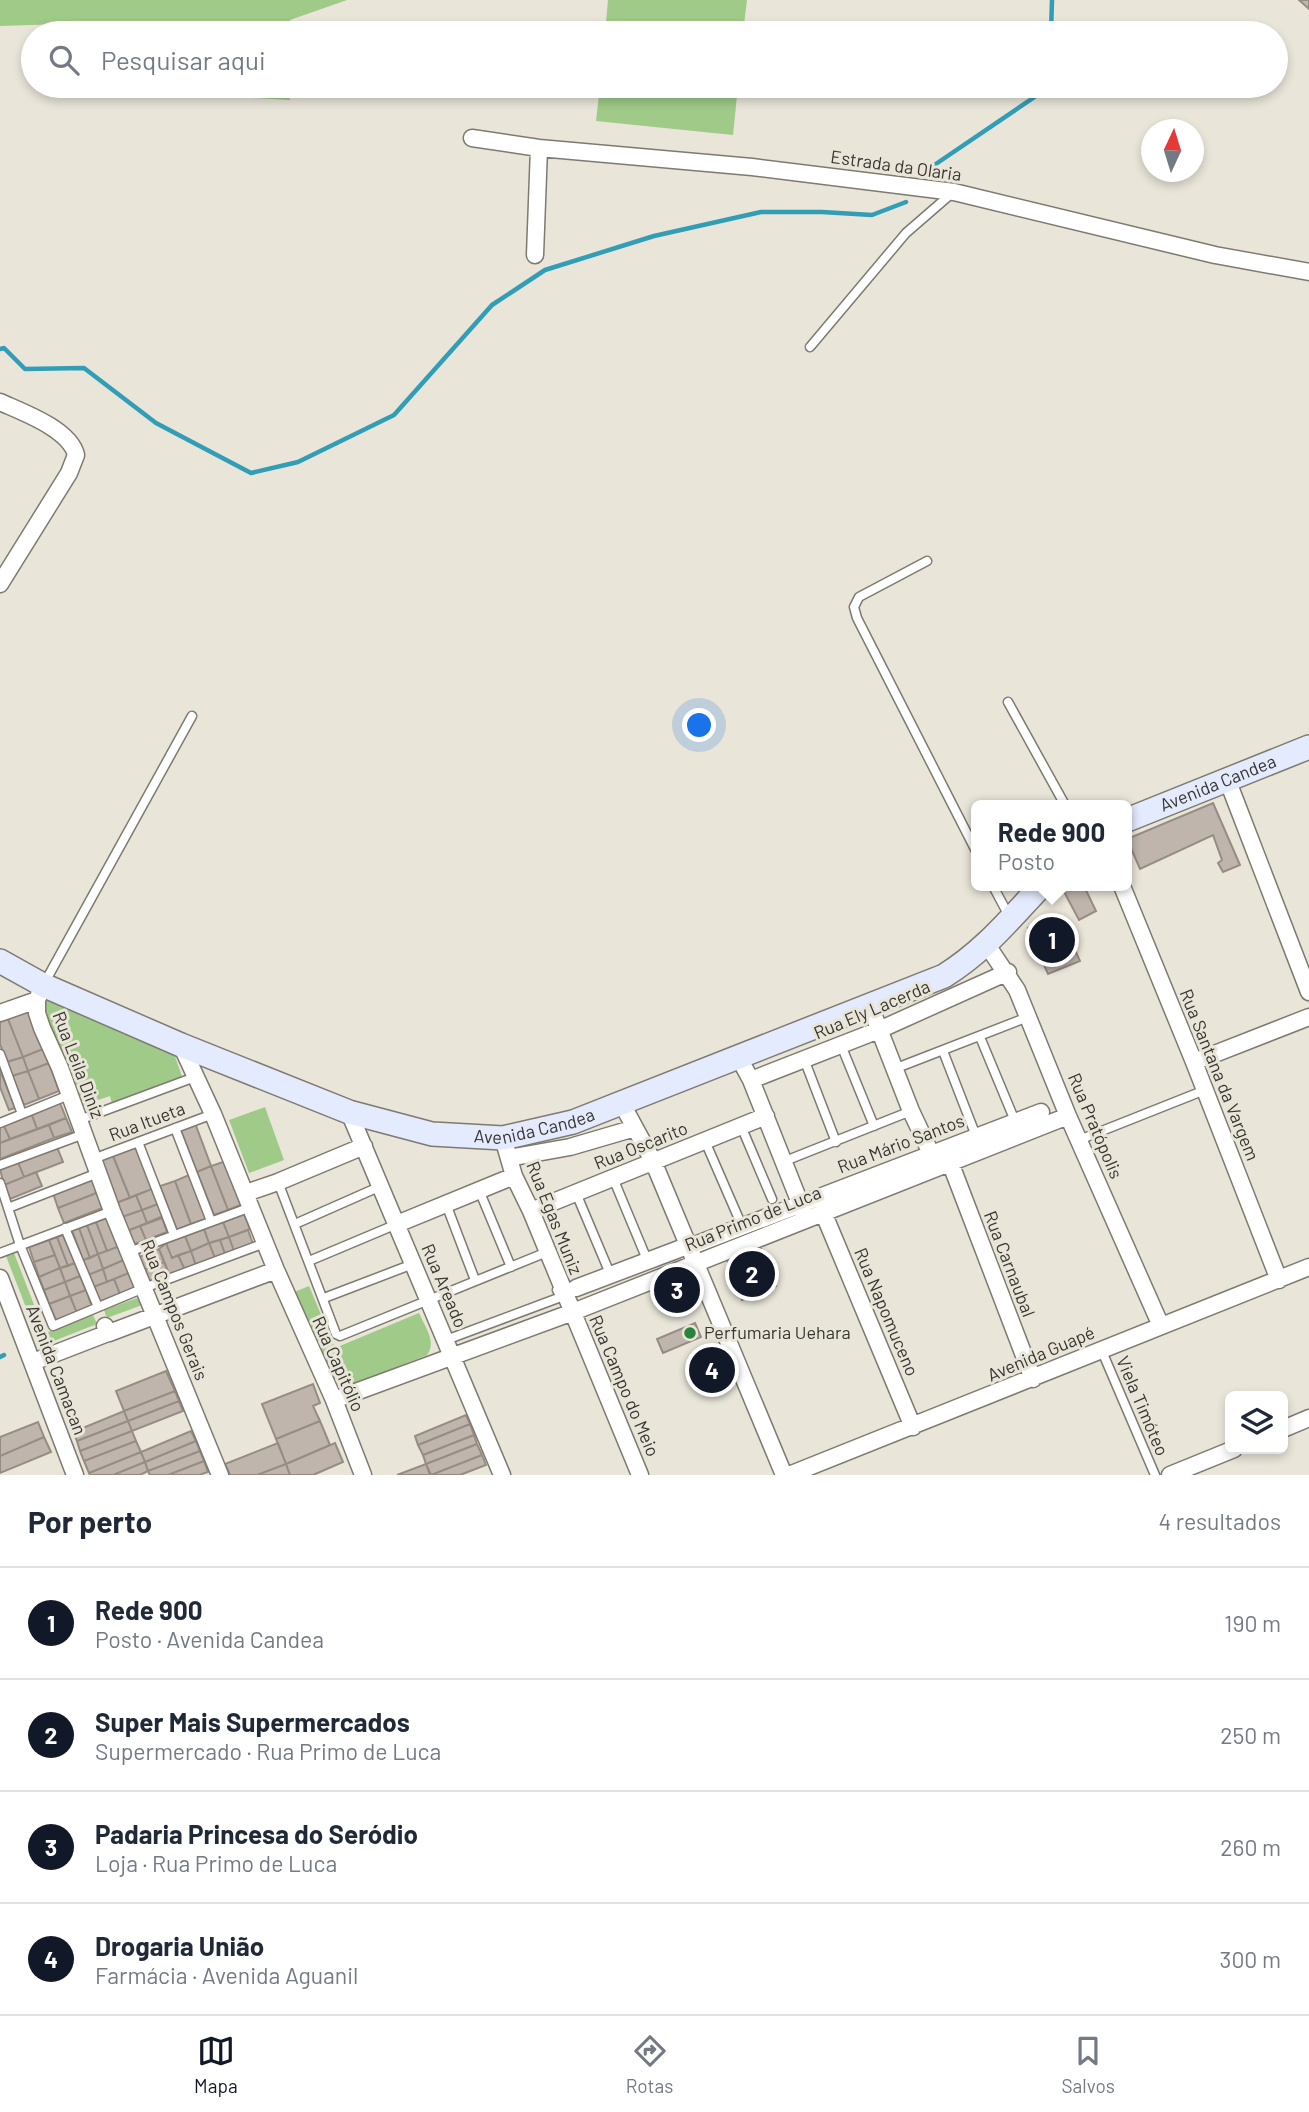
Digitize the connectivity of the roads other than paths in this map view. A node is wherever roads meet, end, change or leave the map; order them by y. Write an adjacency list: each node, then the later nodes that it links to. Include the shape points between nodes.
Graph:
1 (472, 138): 2 (street, Estrada da Olaria)
2 (539, 148): 3 (street, Estrada da Olaria); 4 (street)
3 (954, 192): 5 (street, Estrada da Olaria, via 1215,255); 6 (lane, via 906,233)
4 (535, 255)
5 (1309, 272)
6 (810, 347)
7 (0, 402): 9 (street, via 46,424 68,440 76,455 75,464)
8 (927, 561): 16 (lane, via 859,597 854,607)
9 (0, 584)
10 (1008, 702): 14 (lane)
11 (192, 716): 25 (lane)
12 (1309, 747): 13 (main road, Avenida Candea)
13 (1227, 779): 15 (main road, Avenida Candea); 24 (street)
14 (1063, 800)
15 (1132, 818)
16 (971, 841)
17 (996, 891): 20 (lane)
18 (1036, 891): 20 (main road, Avenida Candea)
19 (1124, 891): 38 (street, Rua Santana da Vargem)
20 (1010, 919): 21 (main road, Avenida Candea)
21 (987, 945): 23 (street, Rua Pratópolis); 26 (main road, Avenida Candea, via 944,976)
22 (0, 961): 25 (main road, Avenida Candea)
23 (1008, 972): 28 (street, Rua Pratópolis); 30 (street, Rua Ely Lacerda)
24 (1309, 992)
25 (40, 993): 27 (street); 32 (main road, Avenida Candea); 43 (street, Rua Leila Diniz, via 37,1013)
26 (870, 1006): 30 (street, Rua Carnaubal); 36 (main road, Avenida Candea)
27 (0, 1013)
28 (1029, 1016): 31 (lane); 51 (street, Rua Pratópolis)
29 (1309, 1017): 38 (street)
30 (879, 1030): 33 (street, Rua Ely Lacerda); 39 (street, Rua Carnaubal)
31 (980, 1037): 34 (lane); 52 (lane)
32 (181, 1045): 40 (street, Rua Capitólio); 46 (main road, Avenida Candea)
33 (841, 1045): 37 (street, Rua Ely Lacerda); 55 (lane)
34 (943, 1051): 39 (lane); 59 (lane)
35 (0, 1054): 48 (lane)
36 (739, 1058): 41 (street); 44 (main road, Avenida Candea)
37 (804, 1059): 41 (street, Rua Ely Lacerda); 63 (lane)
38 (1194, 1062): 42 (street, Rua Santana da Vargem)
39 (894, 1069): 45 (street, Rua Carnaubal)
40 (195, 1077): 49 (street, Rua Capitólio); 56 (lane)
41 (751, 1080): 50 (street)
42 (1205, 1090): 60 (lane); 108 (street, Rua Santana da Vargem)
43 (69, 1095): 48 (lane); 56 (street, Rua Leila Diniz)
44 (622, 1104): 58 (street); 65 (main road, Avenida Candea)
45 (911, 1111): 55 (lane); 68 (street, Rua Carnaubal)
46 (349, 1112): 64 (street, Rua Areado); 65 (main road, Avenida Candea, via 403,1128)
47 (1041, 1112): 52 (street, Rua Mário Santos)
48 (22, 1114): 53 (lane)
49 (213, 1114): 57 (lane, Rua Itueta); 79 (street, Rua Capitólio)
50 (766, 1116): 54 (street, Rua Oscarito); 67 (street)
51 (1068, 1116): 60 (street, Rua Pratópolis); 68 (street, Rua Primo de Luca)
52 (1015, 1121): 59 (street, Rua Mário Santos)
53 (0, 1123)
54 (741, 1126): 61 (street, Rua Oscarito); 78 (lane)
55 (874, 1126): 63 (lane)
56 (81, 1127): 69 (lane); 70 (street, Rua Leila Diniz)
57 (175, 1128): 62 (lane, Rua Itueta); 86 (lane)
58 (635, 1128): 65 (street, via 570,1147); 66 (street)
59 (976, 1136): 68 (street, Rua Mário Santos)
60 (1079, 1140): 116 (street, Rua Pratópolis)
61 (705, 1141): 66 (street, Rua Oscarito); 89 (lane)
62 (138, 1142): 70 (lane, Rua Itueta); 91 (lane)
63 (836, 1142): 67 (lane)
64 (364, 1146): 73 (street); 75 (street, Rua Areado)
65 (506, 1148): 71 (street, Rua Egas Muniz)
66 (653, 1161): 72 (street, Rua Oscarito); 94 (street)
67 (785, 1161): 84 (street)
68 (939, 1161): 84 (street, Rua Mário Santos); 85 (street, Rua Primo de Luca); 121 (street, Rua Carnaubal)
69 (0, 1165)
70 (95, 1166): 81 (lane, Rua Itueta); 82 (street, Rua Campos Gerais)
71 (514, 1176): 76 (street); 83 (street, Rua Egas Muniz)
72 (613, 1178): 77 (street, Rua Oscarito); 99 (lane)
73 (278, 1182): 79 (street); 87 (lane, Rua Capitólio)
74 (0, 1183): 81 (lane)
75 (381, 1186): 87 (lane); 88 (street, Rua Areado)
76 (479, 1190): 80 (street); 102 (lane)
77 (576, 1193): 83 (street, Rua Oscarito); 105 (lane)
78 (772, 1199)
79 (248, 1200): 86 (lane); 92 (street, Rua Capitólio)
80 (446, 1204): 88 (street); 107 (lane)
81 (8, 1208): 93 (lane)
82 (112, 1211): 90 (lane); 95 (street, Rua Campos Gerais)
83 (531, 1211): 97 (street, Rua Egas Muniz)
84 (803, 1211): 85 (street, Rua Primo de Luca); 89 (street, Rua Mário Santos); 100 (street, Rua Primo de Luca)
85 (823, 1212): 124 (street, Rua Napomuceno)
86 (211, 1221): 91 (lane)
87 (295, 1224): 98 (lane, Rua Capitólio)
88 (397, 1224): 98 (lane); 101 (street, Rua Areado)
89 (742, 1226): 94 (street, Rua Mário Santos)
90 (65, 1228): 93 (lane); 113 (lane)
91 (174, 1235): 95 (lane)
92 (265, 1243): 104 (street, Rua Capitólio); 109 (lane)
93 (20, 1245): 96 (lane); 113 (lane, via 53,1326)
94 (692, 1245): 99 (street, Rua Mário Santos); 100 (street)
95 (129, 1252): 109 (street, Rua Campos Gerais)
96 (0, 1253)
97 (544, 1253): 102 (lane); 114 (street, Rua Egas Muniz); 117 (lane, Rua Egas Muniz, via 561,1297)
98 (309, 1261): 111 (lane, Rua Capitólio)
99 (648, 1262): 105 (street, Rua Mário Santos)
100 (694, 1263): 114 (street, Rua Primo de Luca); 132 (street)
101 (413, 1264): 111 (lane); 112 (street, Rua Areado)
102 (511, 1266): 107 (lane)
103 (1309, 1268): 108 (street, Avenida Guapé)
104 (276, 1270): 115 (street); 122 (street, Rua Capitólio)
105 (611, 1276): 110 (street, Rua Mário Santos)
106 (0, 1278): 120 (street, Avenida Camacan)
107 (475, 1280): 112 (lane)
108 (1279, 1280): 116 (street, Avenida Guapé)
109 (144, 1288): 113 (lane); 115 (street, Rua Campos Gerais)
110 (576, 1288)
111 (324, 1298): 112 (lane, Rua Capitólio, via 340,1336)
112 (429, 1300): 117 (street, Rua Areado)
113 (98, 1307)
114 (573, 1312): 119 (street, Rua Primo de Luca); 131 (street, Rua Campo do Meio)
115 (155, 1316): 120 (street, via 109,1333 105,1326 108,1334); 128 (street, Rua Campos Gerais)
116 (1161, 1326): 118 (street, Avenida Guapé)
117 (446, 1339): 119 (street, Rua Areado)
118 (1101, 1349): 121 (street, Avenida Guapé); 133 (lane, Viela Timóteo)
119 (453, 1355): 122 (street, Rua Primo de Luca); 130 (street, Rua Areado)
120 (33, 1362): 127 (street, Avenida Camacan)
121 (1033, 1379): 124 (street, Avenida Guapé)
122 (334, 1400): 129 (street, Rua Capitólio)
123 (1309, 1418): 125 (street)
124 (913, 1427): 132 (street, Avenida Guapé)
125 (1288, 1427)
126 (1225, 1453): 134 (street)
127 (75, 1475)
128 (220, 1475)
129 (363, 1475)
130 (502, 1475)
131 (640, 1475)
132 (787, 1475)
133 (1155, 1475)
134 (1170, 1475)

